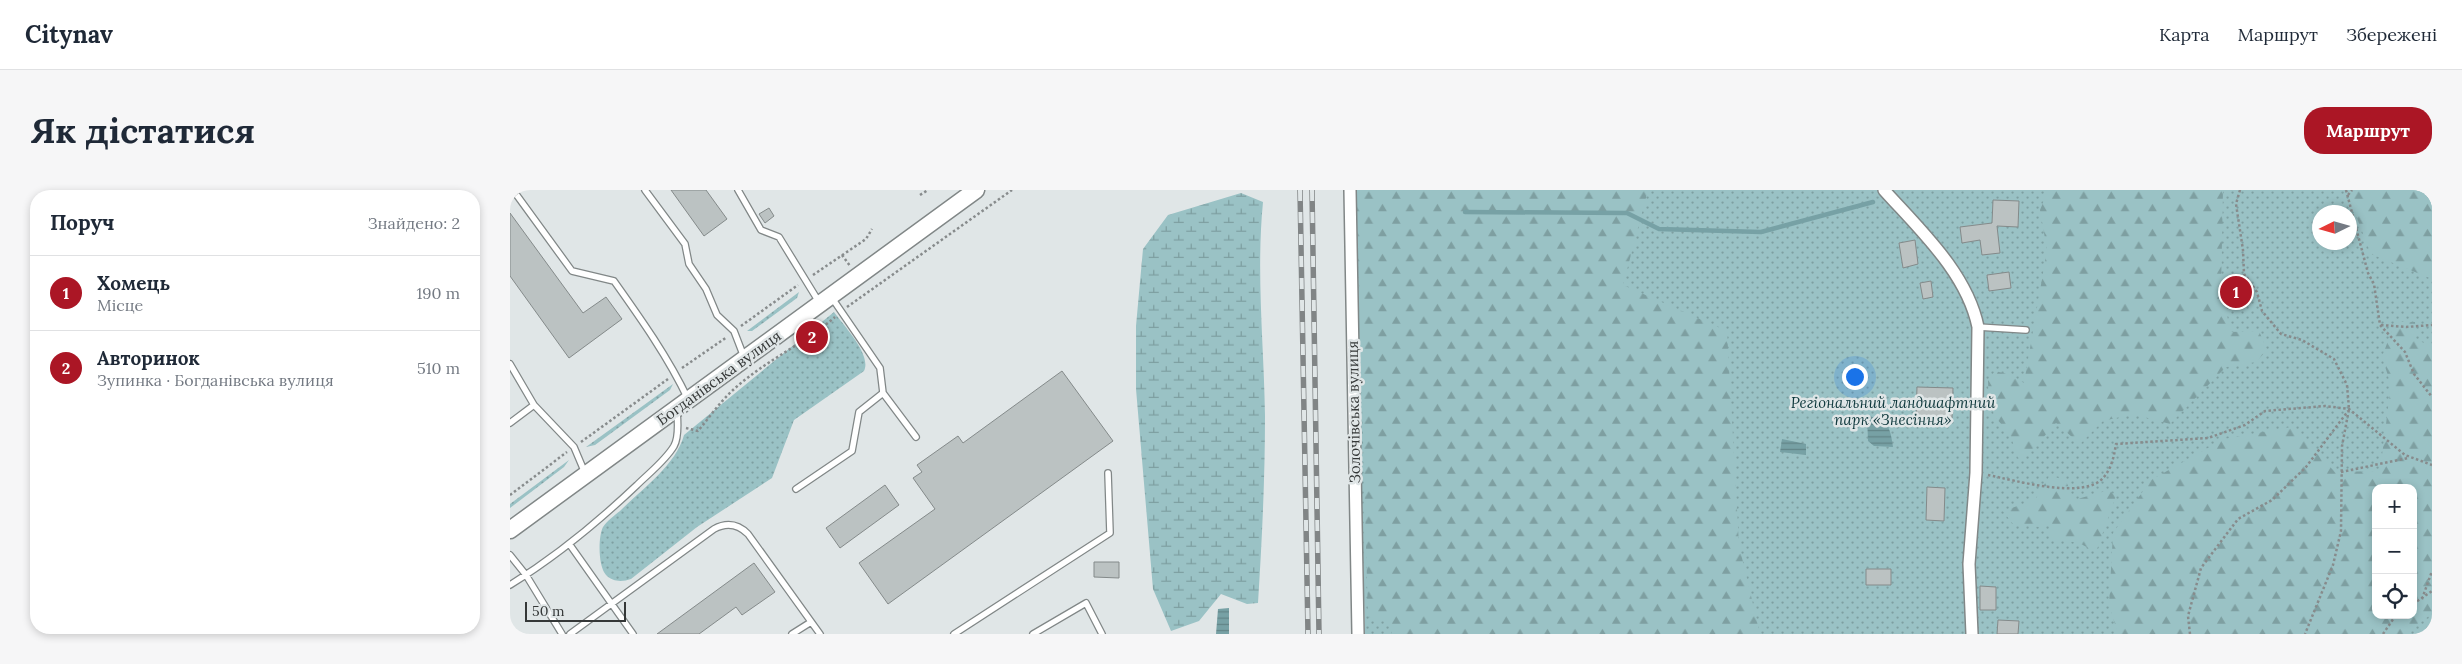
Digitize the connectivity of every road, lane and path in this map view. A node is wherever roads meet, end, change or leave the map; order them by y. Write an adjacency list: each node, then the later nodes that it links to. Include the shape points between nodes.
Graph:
1 (513, 190): 31 (lane, via 572,271 614,281 676,374)
2 (646, 190): 25 (lane, via 685,244 689,264 706,289 717,315 734,331)
3 (738, 190): 17 (lane, via 761,230 780,237)
4 (928, 190): 12 (path)
5 (976, 190): 17 (main road, Богданівська вулиця)
6 (1012, 190): 18 (path)
7 (1350, 190): 67 (street, Золочівська вулиця)
8 (1884, 190): 22 (street, via 1955,274 1974,306)
9 (2240, 190): 33 (path, via 2236,204 2244,274 2257,292 2262,311 2282,334 2302,340 2334,358 2347,385)
10 (2346, 190): 13 (path)
11 (2352, 190): 13 (path)
12 (920, 195)
13 (2348, 195): 19 (path, via 2368,273 2374,284)
14 (872, 230): 15 (path, via 866,239)
15 (814, 274)
16 (800, 284): 21 (path)
17 (825, 300): 18 (lane); 25 (main road, Богданівська вулиця)
18 (842, 311): 29 (lane, via 880,368); 35 (path, via 731,392 698,430)
19 (2380, 325): 20 (path); 30 (path, via 2405,352 2414,374)
20 (2432, 325)
21 (740, 327)
22 (1978, 328): 23 (lane); 43 (street)
23 (2026, 330)
24 (728, 336): 27 (path)
25 (744, 359): 31 (main road, Богданівська вулиця)
26 (510, 364): 32 (lane)
27 (681, 369)
28 (669, 378): 37 (path)
29 (883, 393): 36 (lane); 45 (lane, via 859,412 852,451)
30 (2432, 397)
31 (683, 404): 35 (lane); 44 (main road, Богданівська вулиця)
32 (534, 405): 34 (lane); 44 (lane, via 574,447)
33 (2349, 409): 39 (path); 41 (path); 43 (path, via 2324,406 2265,411 2245,425 2208,438 2116,444 2113,462 2103,479 2087,486 2060,489); 69 (path, via 2306,467 2272,500 2238,519 2201,568 2188,616)
34 (510, 423)
35 (678, 426): 48 (lane, via 674,446 657,466)
36 (916, 438)
37 (580, 443)
38 (568, 451): 46 (path)
39 (2409, 457): 40 (path); 41 (path)
40 (2432, 465)
41 (2341, 472): 70 (path, via 2341,531 2333,565)
42 (1108, 473): 64 (lane, via 1110,533)
43 (1976, 473): 68 (street, via 1969,564)
44 (586, 475): 47 (main road, Богданівська вулиця)
45 (796, 489)
46 (510, 495)
47 (510, 530)
48 (570, 545): 51 (lane); 56 (lane)
49 (510, 555): 51 (lane)
50 (2432, 571): 54 (path)
51 (526, 575): 52 (lane); 59 (lane)
52 (510, 585)
53 (2432, 591): 54 (path)
54 (2422, 599): 55 (path)
55 (2417, 602)
56 (611, 603): 58 (lane, via 714,529 732,525 748,534); 60 (lane); 61 (lane)
57 (2393, 619): 71 (path)
58 (811, 622): 62 (lane); 63 (lane)
59 (562, 634)
60 (570, 634)
61 (633, 634)
62 (792, 634)
63 (820, 634)
64 (954, 634)
65 (1033, 634): 66 (lane, via 1086,603)
66 (1102, 634)
67 (1358, 634)
68 (1972, 634)
69 (2190, 634)
70 (2305, 634)
71 (2383, 634)

